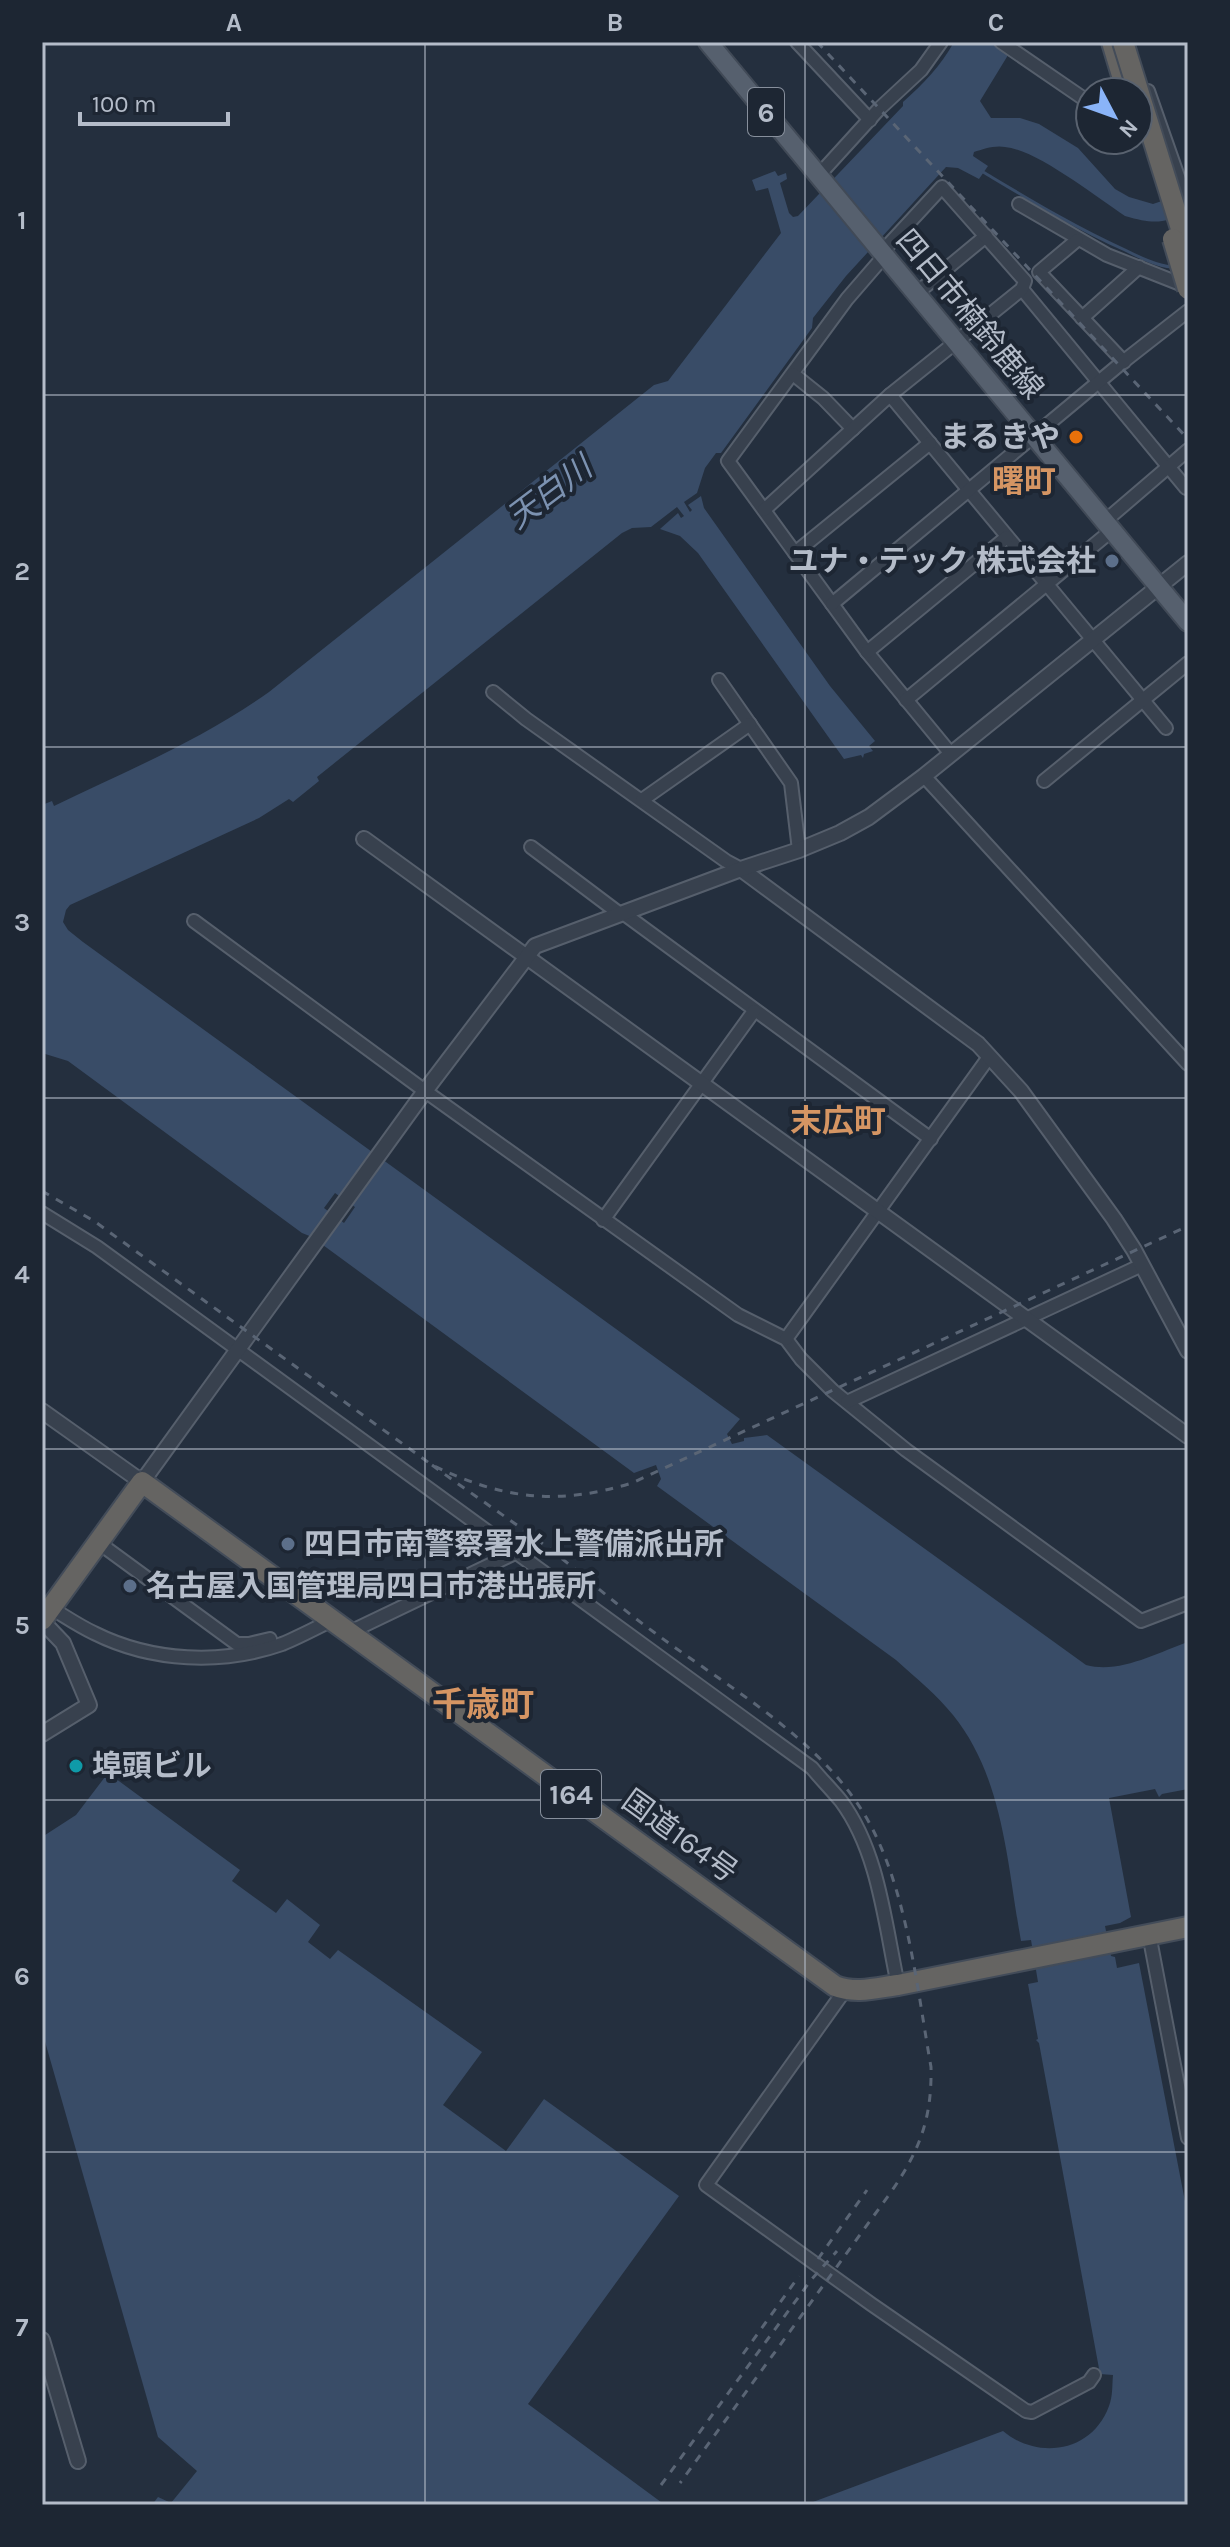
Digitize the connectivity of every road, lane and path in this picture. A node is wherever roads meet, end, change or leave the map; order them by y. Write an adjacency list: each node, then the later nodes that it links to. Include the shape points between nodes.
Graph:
1 (708, 42): 14 (main road, 四日市楠鈴鹿線 / 6)
2 (797, 42): 11 (street)
3 (941, 42): 11 (street, via 921,70)
4 (1001, 42): 10 (street)
5 (1112, 42): 8 (highway)
6 (1123, 42): 19 (highway, bridge)
7 (1133, 42): 9 (street)
8 (1122, 76)
9 (1139, 76)
10 (1074, 92)
11 (870, 120): 14 (street)
12 (1154, 121): 16 (street)
13 (1147, 156): 22 (highway, bridge)
14 (822, 178): 20 (main road, 四日市楠鈴鹿線 / 6)
15 (1019, 204): 18 (street)
16 (1188, 205)
17 (986, 236): 20 (street, via 942,187); 23 (street, via 1025,281); 24 (street)
18 (1077, 240): 21 (street); 26 (street, via 1039,272)
19 (1188, 251)
20 (882, 252): 24 (main road, 四日市楠鈴鹿線 / 6); 29 (street)
21 (1139, 267): 22 (street); 26 (street)
22 (1188, 288)
23 (1022, 289): 27 (street); 30 (street)
24 (917, 293): 27 (main road, 四日市楠鈴鹿線 / 6)
25 (1188, 311): 28 (street)
26 (1082, 318): 28 (street)
27 (957, 341): 31 (street); 33 (main road, 四日市楠鈴鹿線 / 6)
28 (1124, 362): 30 (street)
29 (793, 374): 32 (street); 39 (street, via 728,461)
30 (1099, 382): 33 (street); 36 (street)
31 (890, 395): 32 (street); 34 (street)
32 (853, 429): 39 (street)
33 (1035, 436): 38 (street); 40 (main road, 四日市楠鈴鹿線 / 6)
34 (930, 443): 38 (street); 42 (street)
35 (1188, 450): 36 (street)
36 (1168, 467): 37 (street); 40 (street)
37 (1186, 488)
38 (969, 490): 41 (street); 46 (street)
39 (764, 510): 42 (street)
40 (1108, 526): 44 (street); 45 (main road, 四日市楠鈴鹿線 / 6)
41 (1007, 537): 44 (street); 49 (street)
42 (795, 553): 46 (street)
43 (1188, 563): 45 (street)
44 (1046, 584): 48 (street); 53 (street)
45 (1158, 586): 47 (main road, 四日市楠鈴鹿線 / 6); 48 (street)
46 (832, 604): 49 (street)
47 (1188, 622)
48 (1092, 639): 54 (street); 57 (street)
49 (867, 652): 53 (street)
50 (1188, 663): 54 (street)
51 (719, 680): 55 (street)
52 (493, 692): 60 (street)
53 (906, 700): 57 (street)
54 (1143, 701): 56 (street); 59 (street)
55 (750, 724): 60 (street); 63 (street, via 791,783)
56 (1166, 728)
57 (951, 754): 58 (street)
58 (924, 776): 63 (street, via 869,817); 70 (street)
59 (1044, 781)
60 (642, 800): 64 (street)
61 (364, 839): 67 (street)
62 (531, 847): 65 (street)
63 (799, 850): 64 (street)
64 (741, 869): 65 (street); 69 (street)
65 (622, 914): 67 (street, via 535,946); 68 (street)
66 (194, 921): 72 (street)
67 (525, 956): 71 (street); 72 (street)
68 (754, 1011): 71 (street); 73 (street)
69 (989, 1057): 73 (street); 77 (street, via 1065,1149)
70 (1188, 1064)
71 (701, 1083): 74 (street); 76 (street)
72 (425, 1091): 76 (street); 81 (street)
73 (931, 1139): 74 (street)
74 (880, 1212): 78 (street); 79 (street)
75 (42, 1213): 81 (street, via 97,1247)
76 (603, 1220): 79 (street, via 738,1315)
77 (1142, 1265): 78 (street); 80 (street)
78 (1028, 1319): 82 (street); 84 (street)
79 (786, 1339): 82 (street)
80 (1188, 1351)
81 (238, 1352): 85 (street); 87 (street)
82 (847, 1402): 88 (street, via 1141,1621)
83 (42, 1411): 85 (street)
84 (1188, 1436)
85 (142, 1482): 86 (highway); 90 (highway, 国道164号 / 164)
86 (99, 1543): 89 (highway); 90 (street, via 237,1644 280,1636)
87 (515, 1553): 91 (street); 95 (street, via 812,1768 842,1803 863,1842)
88 (1188, 1603)
89 (45, 1617): 90 (street, via 121,1644 189,1657 265,1649); 92 (street, via 63,1643 89,1705)
90 (329, 1617): 91 (highway, 国道164号 / 164)
91 (350, 1632): 96 (highway, 国道164号 / 164)
92 (42, 1734)
93 (1188, 1927): 94 (highway)
94 (1149, 1934): 95 (highway); 97 (street)
95 (898, 1985): 96 (highway)
96 (845, 1990): 100 (street, via 706,2185 1026,2411)
97 (1182, 2080): 98 (street)
98 (1188, 2138)
99 (42, 2340): 101 (street)
100 (1094, 2375)
101 (78, 2461)

